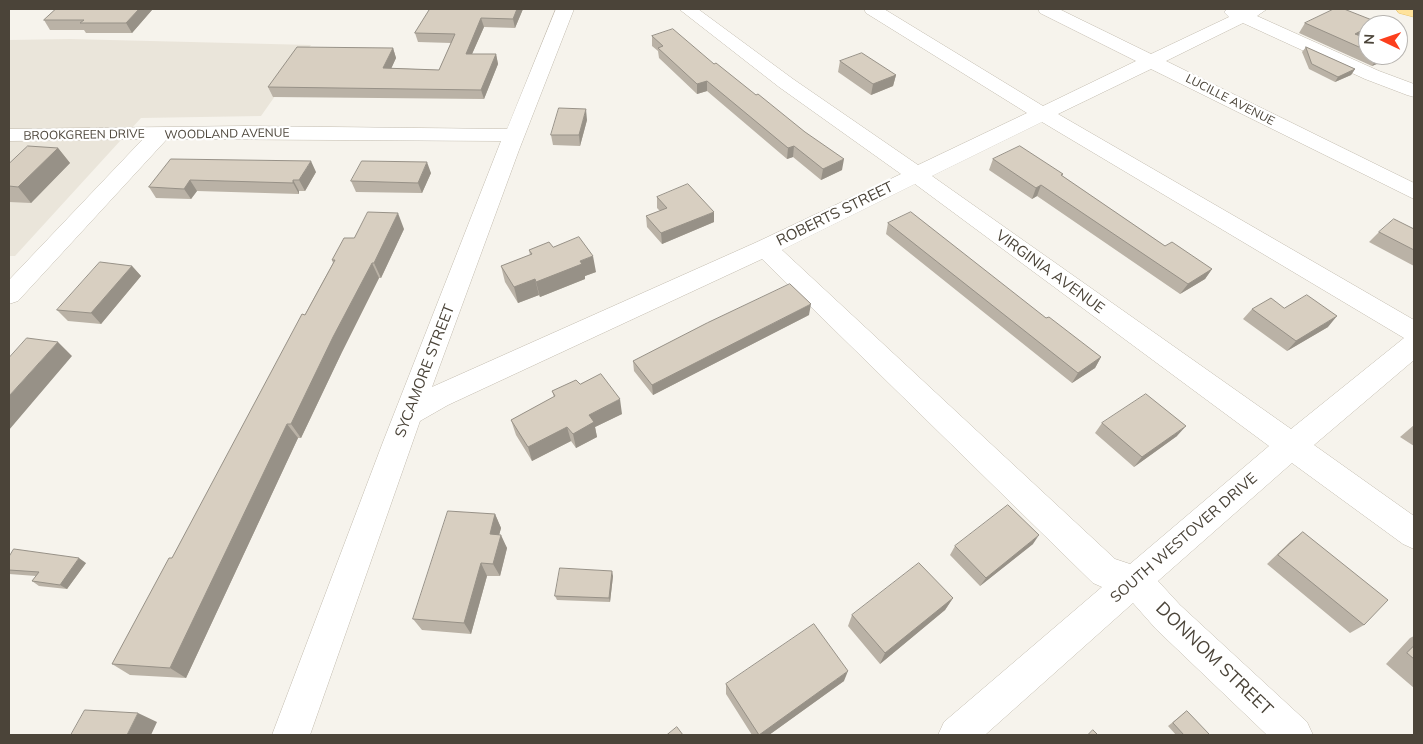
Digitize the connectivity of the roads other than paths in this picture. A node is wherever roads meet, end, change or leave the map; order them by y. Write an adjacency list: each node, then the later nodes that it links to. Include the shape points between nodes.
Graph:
1 (564, 9): 13 (street, SYCAMORE STREET, via 546,63)
2 (687, 9): 14 (street, VIRGINIA AVENUE)
3 (872, 9): 10 (street)
4 (1046, 9): 8 (street, LUCILLE AVENUE)
5 (1406, 9): 7 (main road)
6 (1242, 11): 8 (street, ROBERTS STREET); 9 (street, via 1372,75)
7 (1414, 12)
8 (1152, 61): 10 (street, ROBERTS STREET); 15 (street, LUCILLE AVENUE)
9 (1414, 91)
10 (1040, 113): 14 (street, ROBERTS STREET); 18 (street)
11 (160, 134): 12 (street, BROOKGREEN DRIVE); 13 (street, WOODLAND AVENUE); 17 (street, WOODLAND AVENUE)
12 (9, 135)
13 (515, 135): 20 (street, SYCAMORE STREET)
14 (916, 174): 16 (street, ROBERTS STREET); 21 (street, VIRGINIA AVENUE)
15 (1414, 192)
16 (765, 248): 20 (street, ROBERTS STREET, via 438,397); 23 (street, via 1105,572)
17 (9, 295)
18 (1414, 332)
19 (1414, 345): 21 (street, SOUTH WESTOVER DRIVE)
20 (408, 414): 24 (street, SYCAMORE STREET)
21 (1292, 446): 22 (street, VIRGINIA AVENUE); 23 (street, SOUTH WESTOVER DRIVE)
22 (1414, 534)
23 (1135, 581): 25 (street, SOUTH WESTOVER DRIVE); 26 (street, DONNOM STREET, via 1168,617)
24 (291, 735)
25 (957, 735)
26 (1294, 735)

